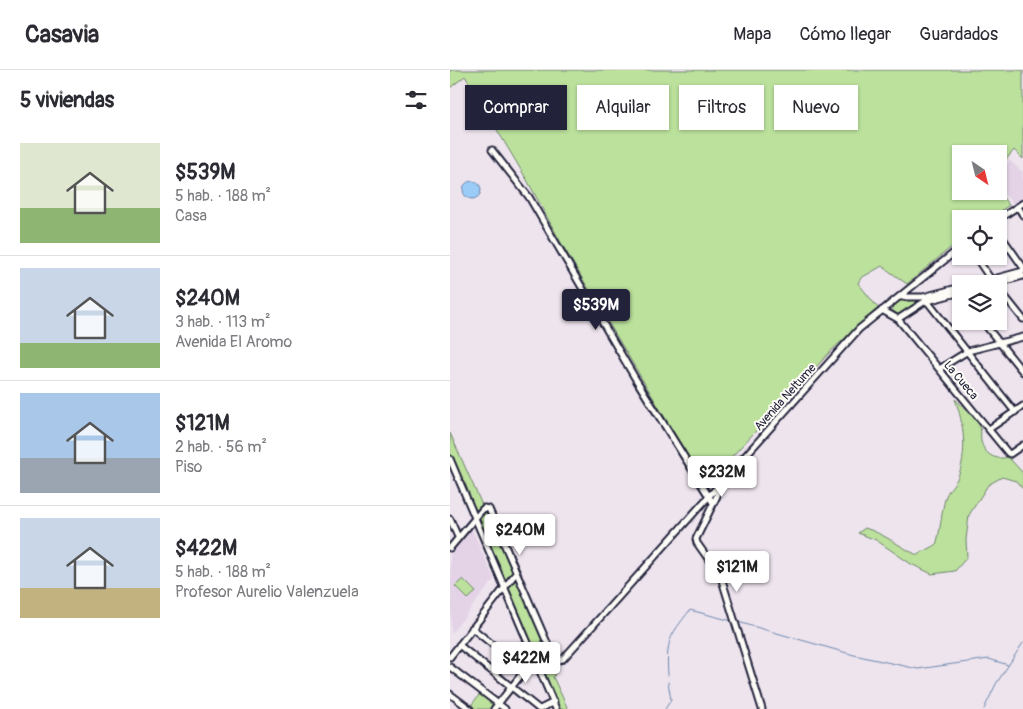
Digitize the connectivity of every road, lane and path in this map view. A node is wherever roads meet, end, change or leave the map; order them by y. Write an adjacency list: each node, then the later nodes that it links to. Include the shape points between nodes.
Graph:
1 (492, 150): 31 (street, via 529,197)
2 (1020, 205): 3 (street); 4 (street)
3 (1007, 214)
4 (1023, 215)
5 (1007, 245): 7 (street)
6 (952, 254): 13 (street, Avenida Neltume)
7 (1023, 269): 8 (street)
8 (1007, 276)
9 (1023, 276): 10 (street)
10 (1007, 279)
11 (952, 293): 13 (street)
12 (952, 294): 15 (street)
13 (900, 297): 16 (street, Avenida Neltume)
14 (1007, 299): 18 (street)
15 (927, 301): 17 (street); 22 (street)
16 (882, 310): 17 (street); 30 (street, Avenida Neltume, via 859,329)
17 (898, 319): 23 (street, La Cueca)
18 (1023, 319)
19 (989, 330): 21 (street)
20 (1023, 337): 21 (street)
21 (1000, 343): 22 (street); 24 (street)
22 (968, 351): 23 (street); 26 (street)
23 (939, 370): 27 (street, La Cueca)
24 (1023, 372)
25 (1023, 406): 26 (street)
26 (1015, 412): 27 (street)
27 (989, 429): 28 (street, La Cueca, via 1010,454)
28 (1023, 445)
29 (450, 459): 33 (street)
30 (719, 486): 31 (street, Avenida Neltume); 32 (street)
31 (709, 497): 32 (street); 42 (street, Avenida Neltume, via 565,657 561,660 556,658)
32 (714, 504): 57 (street, via 696,536 697,543 721,577)
33 (475, 518): 35 (street); 37 (street, via 486,508 490,511); 38 (street)
34 (450, 519): 35 (street)
35 (458, 537): 36 (street)
36 (450, 548)
37 (516, 573): 38 (street); 42 (street)
38 (504, 587): 39 (street); 45 (street)
39 (472, 628): 40 (street); 47 (street)
40 (459, 645): 43 (street); 48 (street)
41 (450, 646): 43 (street)
42 (549, 647): 45 (street)
43 (455, 650): 44 (street)
44 (450, 657)
45 (534, 658): 47 (street); 50 (street)
46 (450, 667): 51 (street)
47 (524, 670): 48 (street)
48 (511, 687): 51 (street); 55 (street)
49 (450, 694): 52 (street)
50 (554, 702): 55 (street); 56 (street)
51 (498, 704): 53 (street); 54 (street)
52 (470, 709)
53 (494, 709)
54 (505, 709)
55 (539, 709)
56 (556, 709)
57 (762, 709)

